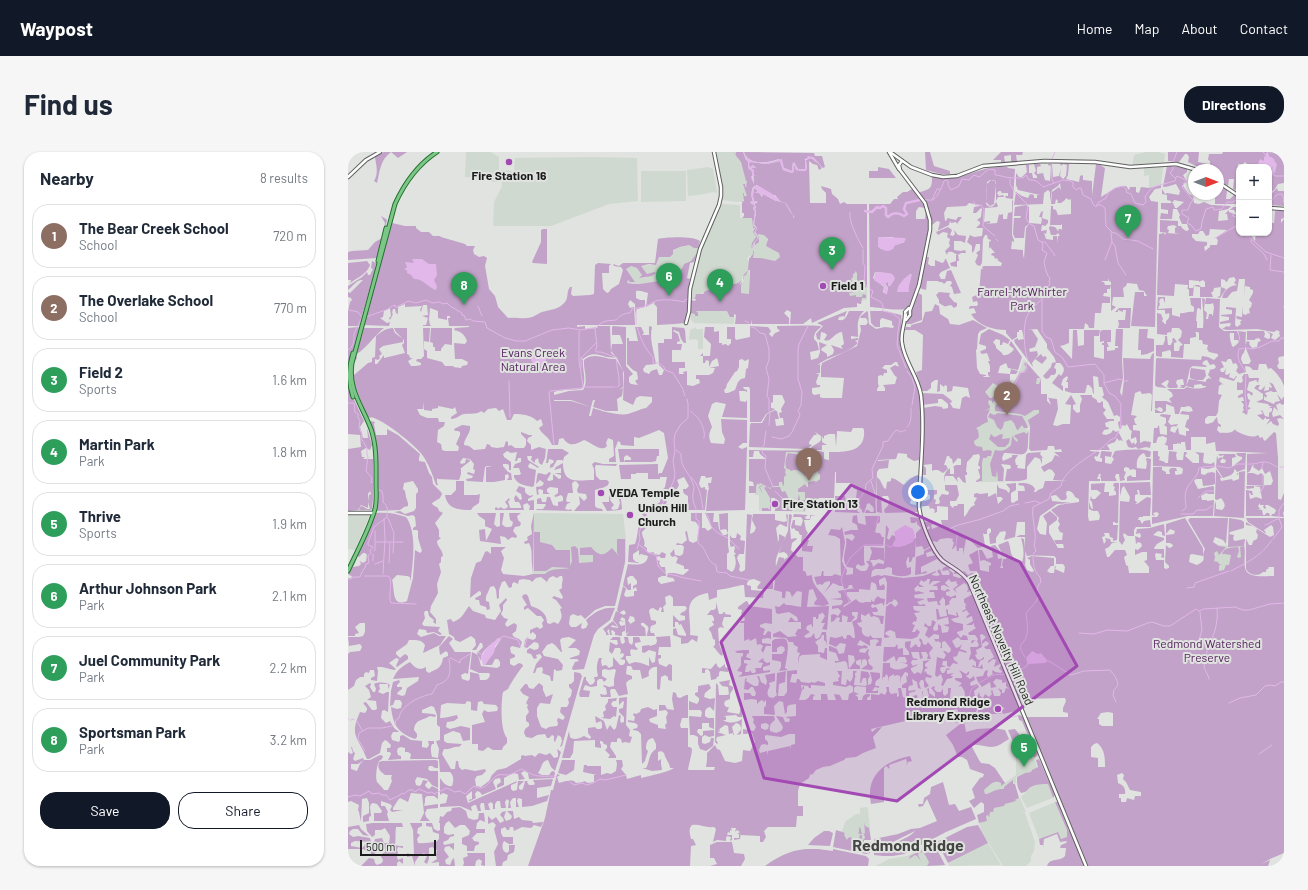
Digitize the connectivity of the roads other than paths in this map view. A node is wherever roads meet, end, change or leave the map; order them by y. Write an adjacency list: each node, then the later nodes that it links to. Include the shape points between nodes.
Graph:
1 (380, 152): 9 (main road, via 369,158)
2 (434, 152): 16 (main road, via 413,170 397,196)
3 (437, 152): 16 (main road, via 414,171 395,204)
4 (714, 152): 17 (main road, via 721,196 700,249 689,297)
5 (890, 152): 6 (main road); 8 (main road)
6 (902, 161): 7 (main road, via 917,170 946,177 957,176 983,166 1044,161 1094,162 1130,167 1178,164); 8 (main road, via 899,165)
7 (1188, 167)
8 (900, 170): 14 (main road, via 925,203 930,217 930,230 919,285)
9 (348, 177)
10 (1224, 186): 11 (main road)
11 (1236, 194)
12 (1272, 208): 13 (main road)
13 (1284, 209)
14 (909, 312): 15 (main road); 15 (main road, via 905,312)
15 (906, 316): 22 (main road, Northeast Novelty Hill Road, via 903,347 921,396 921,516 936,554 960,571 969,582)
16 (362, 322): 18 (main road, via 348,378 351,391 371,435)
17 (688, 323)
18 (375, 480): 20 (main road); 20 (main road, via 376,504)
19 (348, 513): 20 (main road)
20 (373, 513): 21 (main road)
21 (348, 571)
22 (1086, 866)

